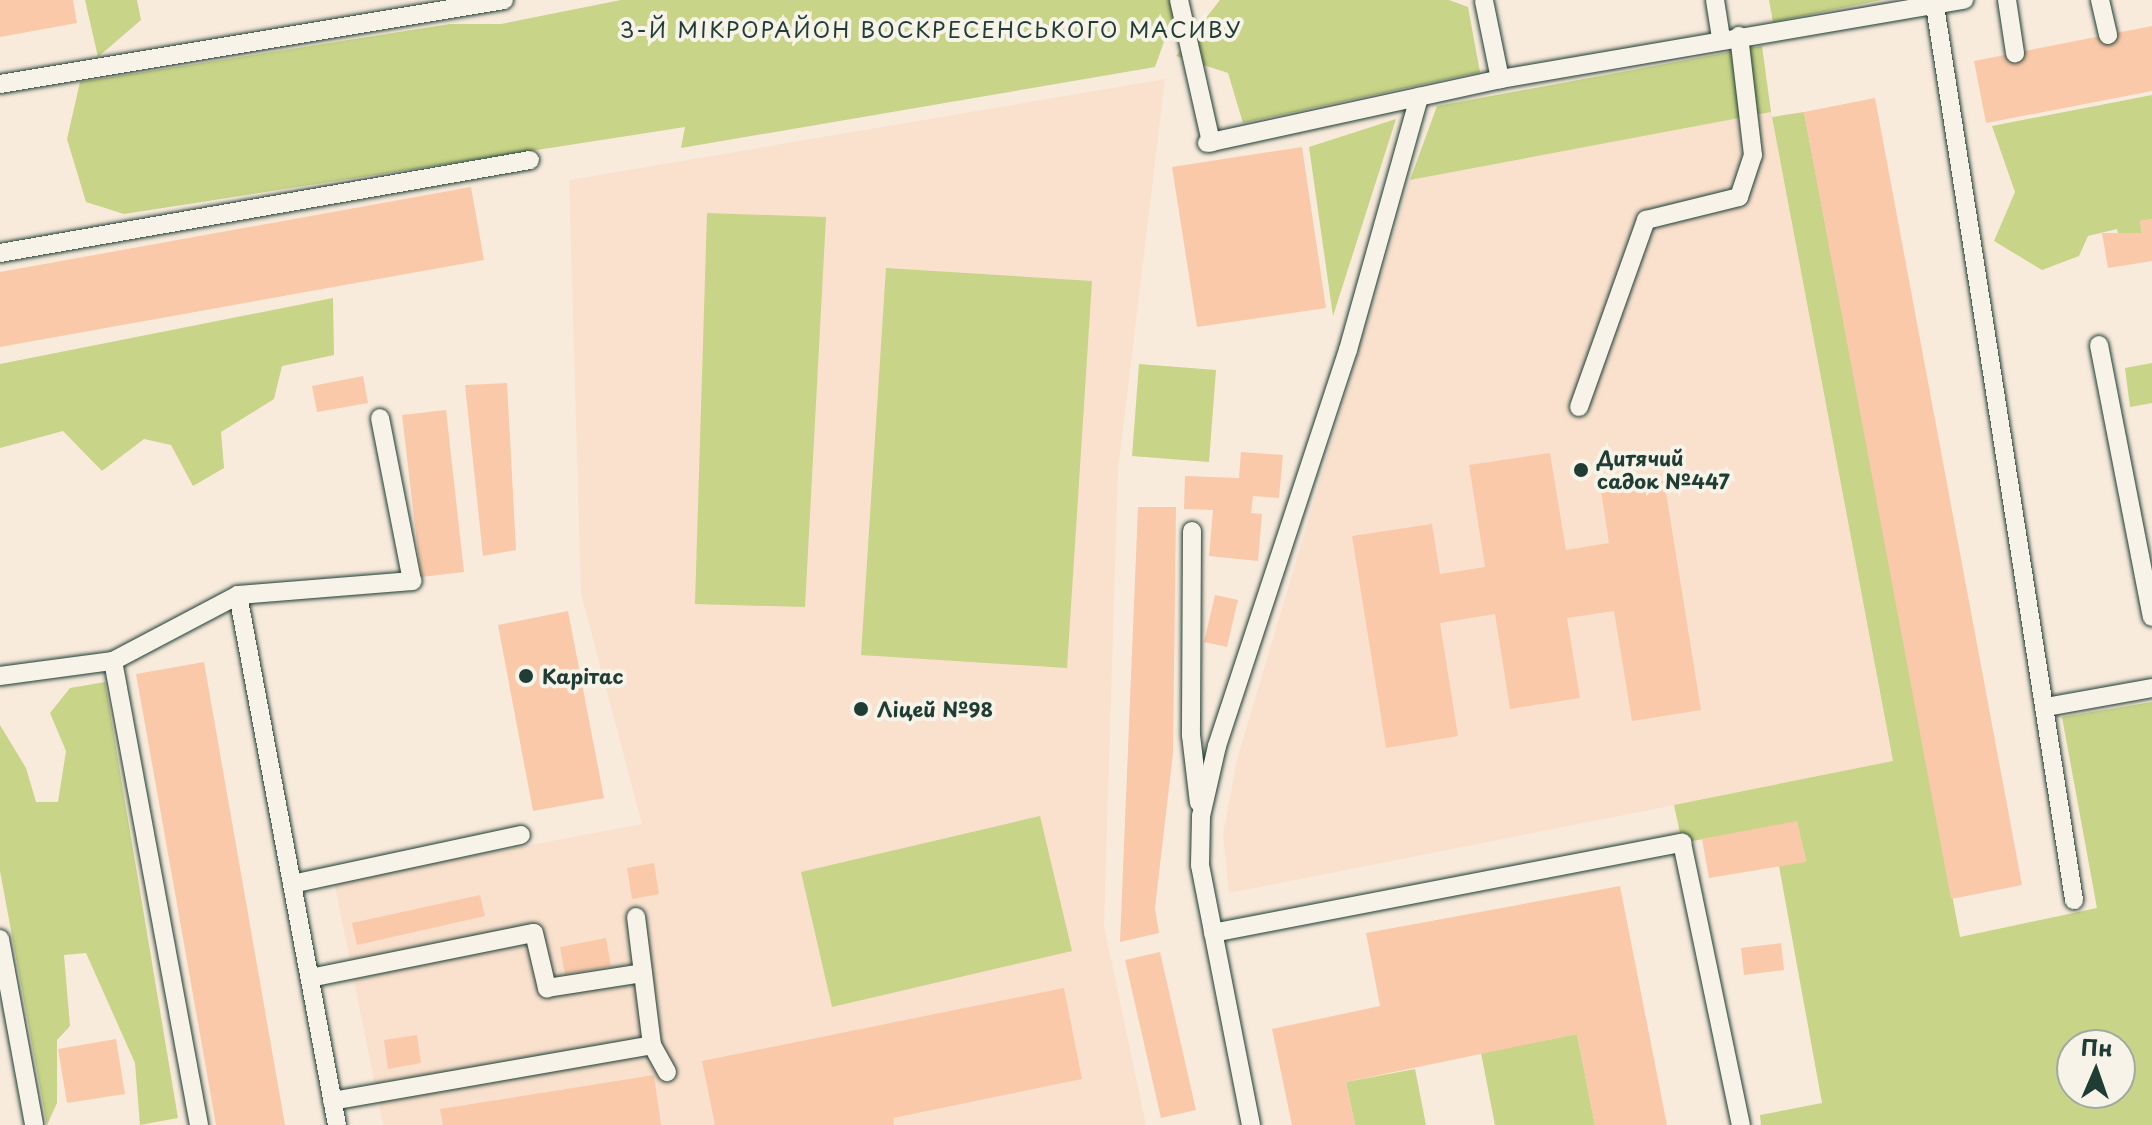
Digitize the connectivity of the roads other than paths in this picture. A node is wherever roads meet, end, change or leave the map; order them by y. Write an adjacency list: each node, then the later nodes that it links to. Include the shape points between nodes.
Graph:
1 (504, 0): 13 (lane)
2 (1179, 0): 14 (lane, via 1209,143)
3 (1485, 0): 12 (lane)
4 (1715, 0): 10 (lane)
5 (1964, 0): 8 (lane)
6 (2007, 0): 11 (lane)
7 (2100, 0): 9 (lane)
8 (1935, 6): 10 (lane); 26 (lane)
9 (2108, 35)
10 (1730, 37): 12 (lane); 18 (lane, via 1753,155 1739,197 1646,220)
11 (2015, 53)
12 (1500, 79): 14 (lane)
13 (0, 84)
14 (1419, 97): 27 (lane, via 1348,350 1217,746)
15 (530, 160): 16 (lane)
16 (0, 253)
17 (2099, 345): 22 (lane)
18 (1579, 407)
19 (380, 418): 21 (lane, via 412,581)
20 (1192, 531): 27 (lane, via 1191,735)
21 (238, 595): 23 (lane); 29 (lane)
22 (2152, 617)
23 (113, 661): 24 (lane); 40 (lane)
24 (0, 676)
25 (2152, 688): 26 (lane)
26 (2046, 707): 30 (lane)
27 (1201, 823): 32 (lane, via 1200,865)
28 (521, 835): 29 (lane)
29 (292, 884): 35 (lane)
30 (2074, 900)
31 (636, 917): 34 (lane)
32 (1213, 933): 42 (lane); 43 (lane, via 1682,843)
33 (0, 939): 39 (lane)
34 (643, 973): 35 (lane, via 547,988 534,933); 36 (lane)
35 (310, 978): 38 (lane)
36 (652, 1045): 37 (lane); 38 (lane)
37 (667, 1072)
38 (332, 1101): 41 (lane)
39 (34, 1125)
40 (199, 1125)
41 (337, 1125)
42 (1251, 1125)
43 (1741, 1125)

